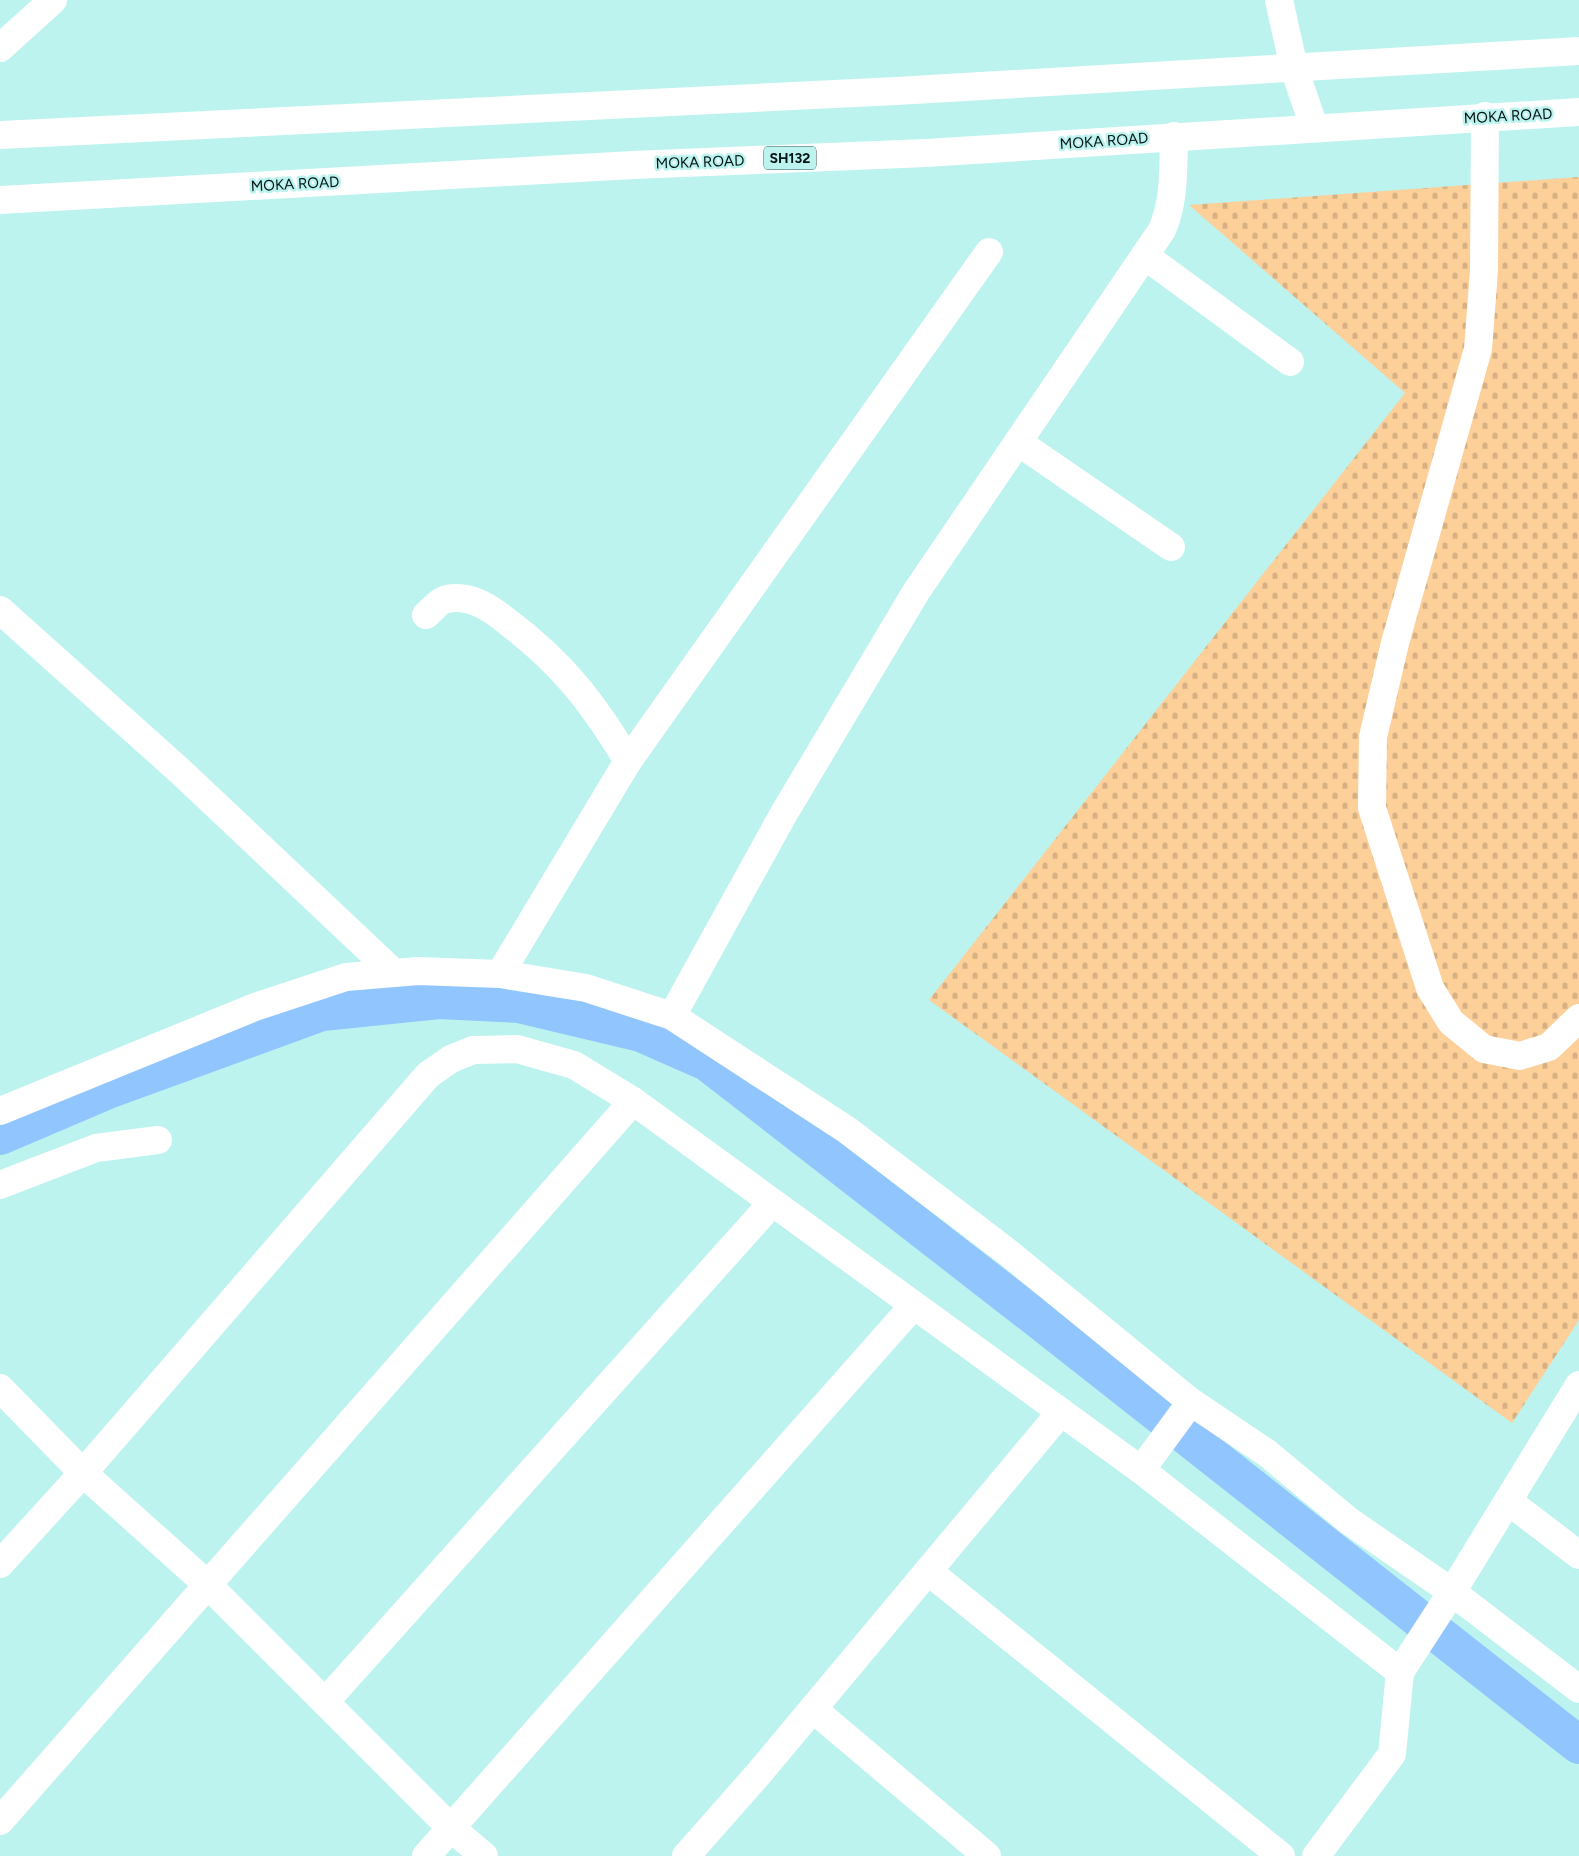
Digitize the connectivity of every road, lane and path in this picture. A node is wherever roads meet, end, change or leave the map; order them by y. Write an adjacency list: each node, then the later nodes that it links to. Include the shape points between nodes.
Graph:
1 (53, 0): 3 (street)
2 (1279, 0): 5 (street)
3 (0, 48)
4 (1579, 50): 5 (street)
5 (1294, 68): 8 (street); 9 (street)
6 (1579, 112): 7 (street, MOKA ROAD / SH132)
7 (1485, 116): 8 (street, MOKA ROAD / SH132); 23 (street, via 1484,271 1478,349 1392,652 1373,737 1372,808 1430,988 1452,1022 1484,1049 1520,1056 1549,1047)
8 (1314, 127): 10 (street, MOKA ROAD / SH132)
9 (0, 135)
10 (1174, 136): 11 (street, MOKA ROAD / SH132, via 926,153 633,164); 13 (street, via 1173,196 1169,214)
11 (0, 200)
12 (989, 252): 19 (street)
13 (1145, 256): 14 (street); 15 (street)
14 (1290, 362)
15 (1018, 442): 16 (street); 22 (street, via 916,592 783,815)
16 (1171, 547)
17 (0, 610): 20 (street, via 181,772)
18 (426, 615): 19 (street, via 446,599 466,599 491,608 571,677)
19 (628, 761): 21 (street)
20 (394, 973): 21 (street); 25 (street, via 346,977 255,1007)
21 (500, 974): 22 (street, via 586,988)
22 (672, 1016): 32 (street, via 847,1130 1006,1252)
23 (1579, 1018)
24 (632, 1101): 28 (street); 35 (street, via 574,1065 517,1049 473,1050 451,1059 428,1075); 40 (street)
25 (0, 1111)
26 (158, 1140): 27 (street, via 96,1148)
27 (0, 1185)
28 (772, 1203): 29 (street); 44 (street)
29 (914, 1305): 33 (street); 47 (street)
30 (1579, 1385): 36 (street)
31 (0, 1388): 35 (street)
32 (1186, 1409): 34 (street); 41 (street, via 1267,1453)
33 (1061, 1412): 34 (street); 39 (street)
34 (1147, 1462): 42 (street)
35 (83, 1473): 38 (street); 40 (street)
36 (1508, 1500): 37 (street); 41 (street)
37 (1579, 1555)
38 (0, 1564)
39 (928, 1570): 45 (street); 52 (street)
40 (208, 1585): 44 (street); 46 (street)
41 (1445, 1602): 42 (street); 43 (street)
42 (1406, 1663): 53 (street, via 1392,1754)
43 (1579, 1689)
44 (325, 1702): 47 (street)
45 (812, 1709): 48 (street); 51 (street)
46 (0, 1820)
47 (451, 1828): 49 (street); 50 (street)
48 (700, 1851)
49 (426, 1856)
50 (484, 1856)
51 (987, 1856)
52 (1281, 1856)
53 (1316, 1856)

